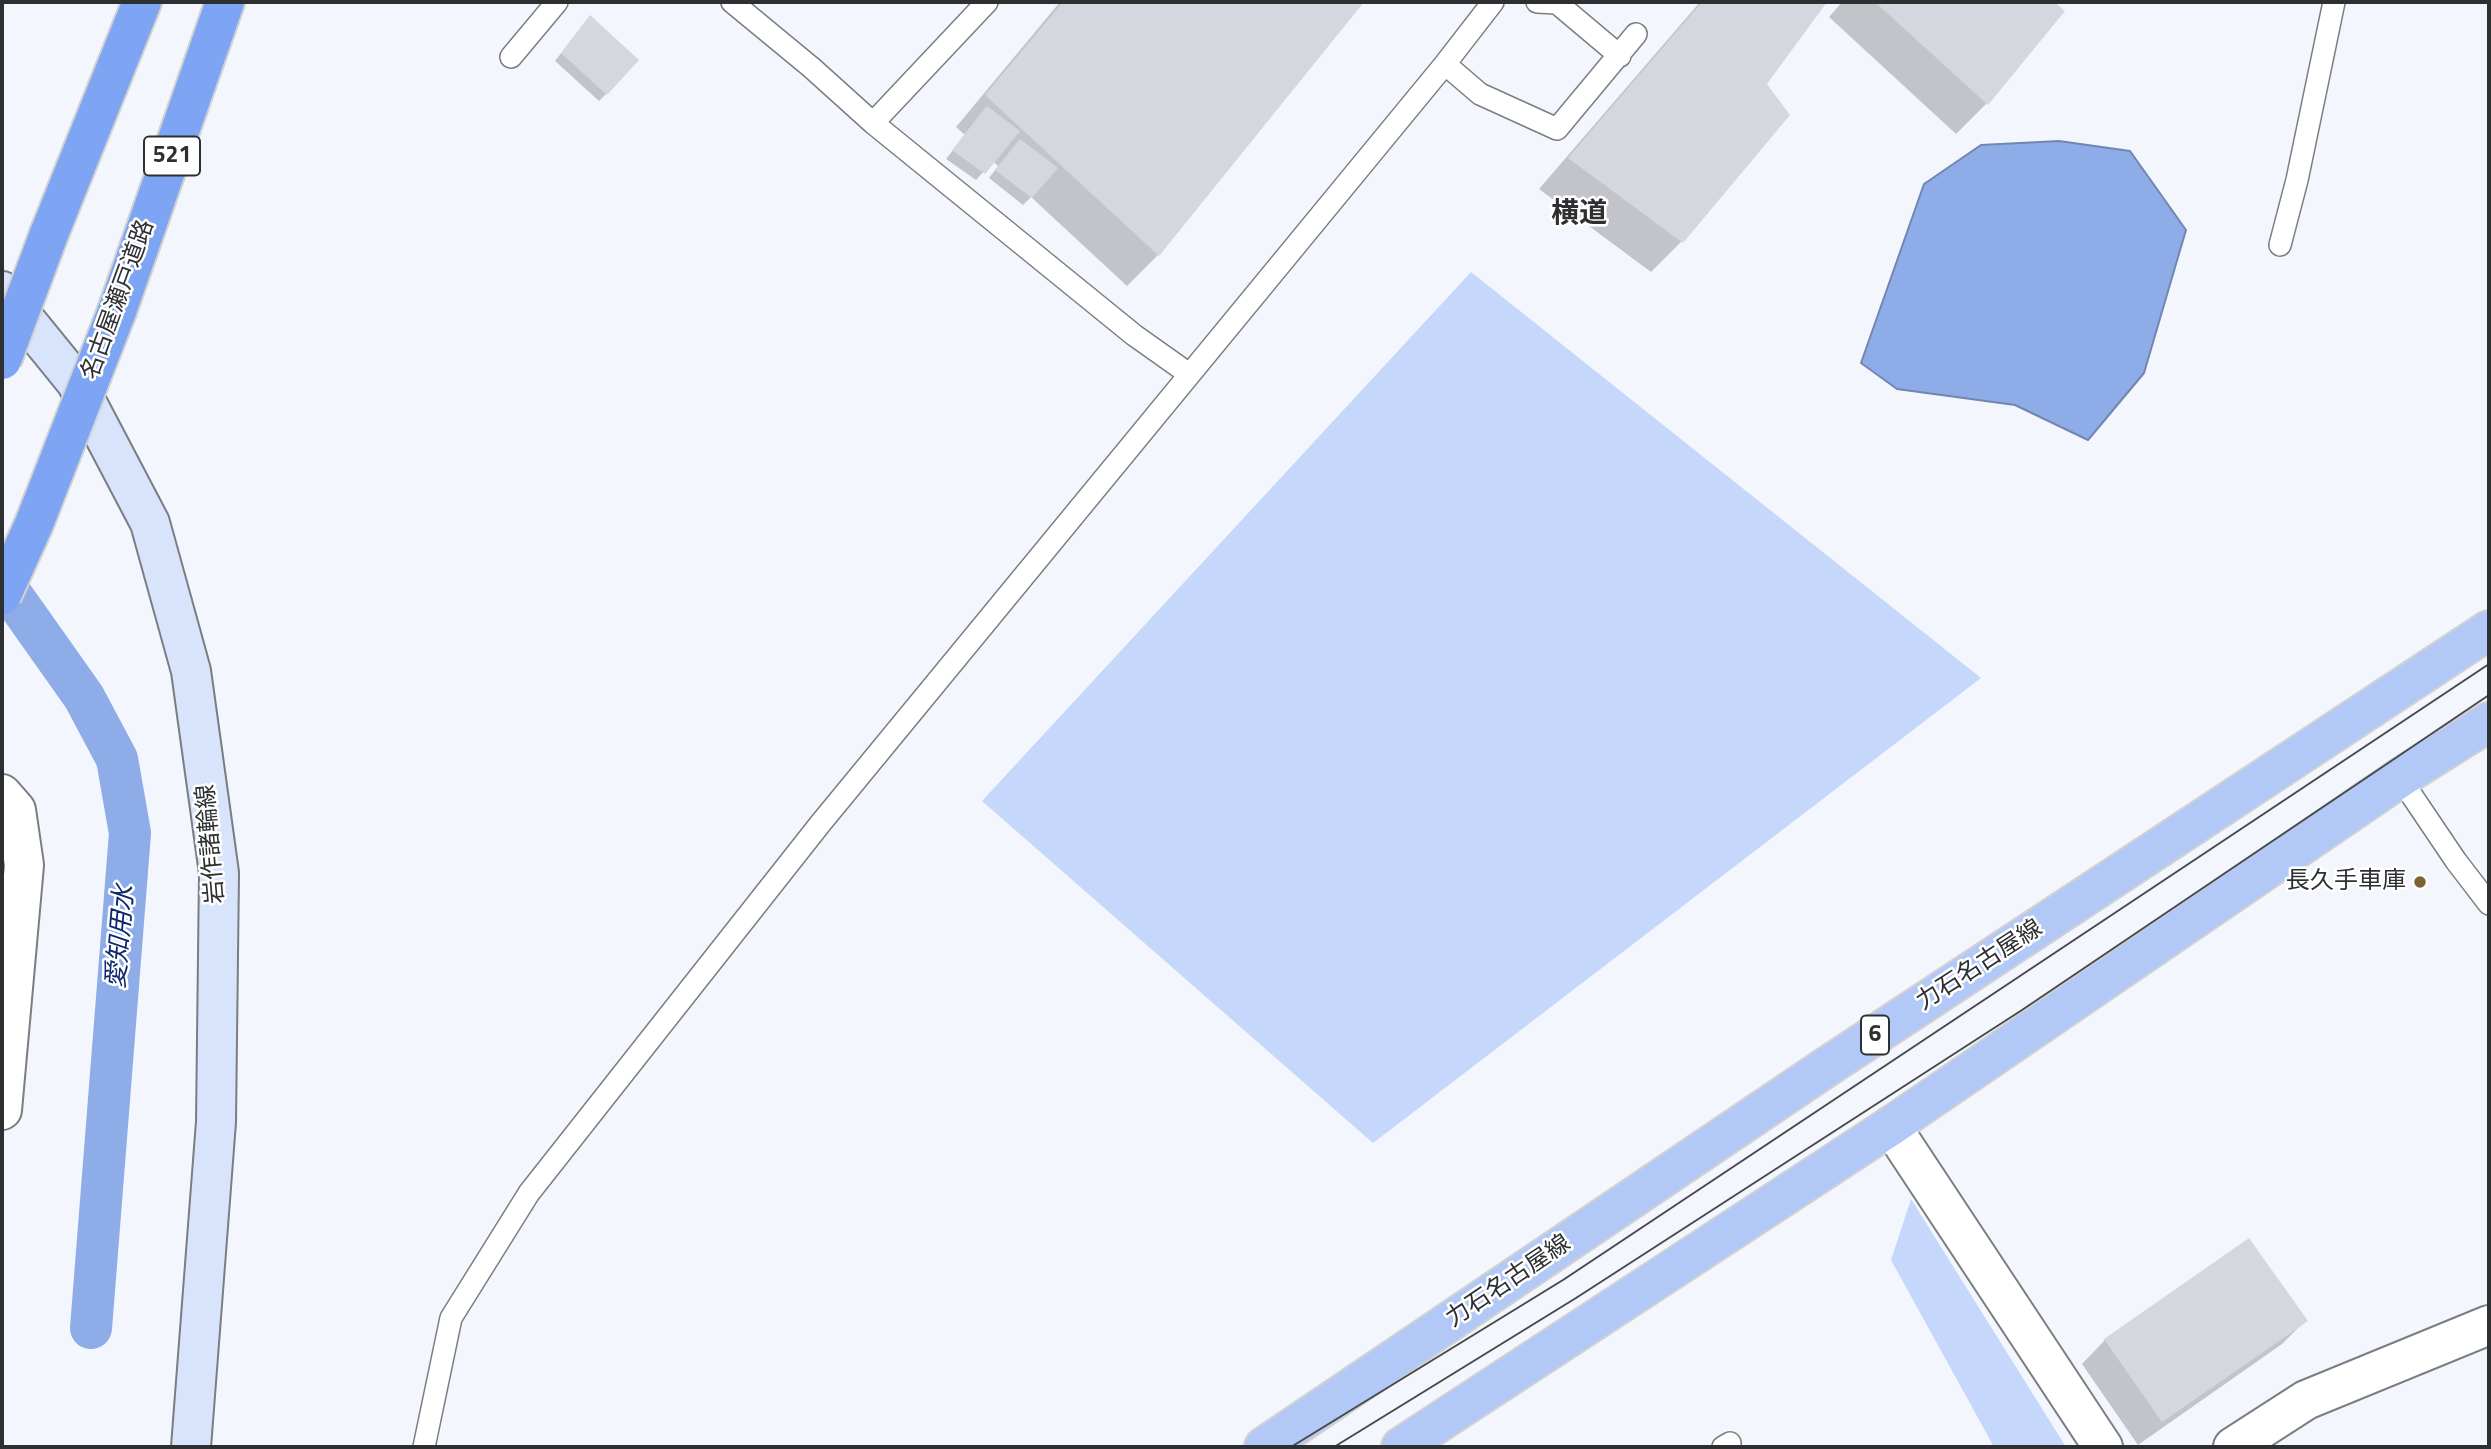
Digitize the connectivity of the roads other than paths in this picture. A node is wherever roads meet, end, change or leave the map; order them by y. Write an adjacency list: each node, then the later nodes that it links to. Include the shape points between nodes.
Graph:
1 (142, 2): 16 (highway, bridge)
2 (225, 2): 18 (highway, 名古屋瀬戸道路 / 521, bridge, via 117,311)
3 (557, 2): 11 (lane)
4 (732, 2): 13 (lane)
5 (987, 2): 13 (lane)
6 (1493, 2): 12 (lane)
7 (1537, 2): 10 (lane, via 1557,3)
8 (2334, 2): 14 (lane)
9 (1636, 34): 10 (lane)
10 (1620, 56): 12 (lane, via 1557,129 1480,94)
11 (511, 57)
12 (1445, 64): 17 (lane)
13 (873, 123): 17 (lane, via 1134,335)
14 (2280, 244)
15 (2, 291): 27 (main road, 岩作諸輪線, via 76,382 150,523 191,671 219,873 216,1122)
16 (2, 360)
17 (1189, 374): 28 (lane, via 820,824 529,1193 451,1318)
18 (2, 595)
19 (2489, 630): 29 (main road, 力石名古屋線 / 6, via 1825,1068)
20 (2489, 722): 21 (main road)
21 (2400, 778): 23 (lane); 25 (main road)
22 (2, 794): 24 (street, via 16,810 24,865)
23 (2489, 904)
24 (2, 1110)
25 (1891, 1126): 30 (main road); 31 (street)
26 (2489, 1325): 32 (street, via 2306,1400)
27 (191, 1447)
28 (424, 1447)
29 (1264, 1447)
30 (1401, 1447)
31 (2103, 1447)
32 (2233, 1447)

